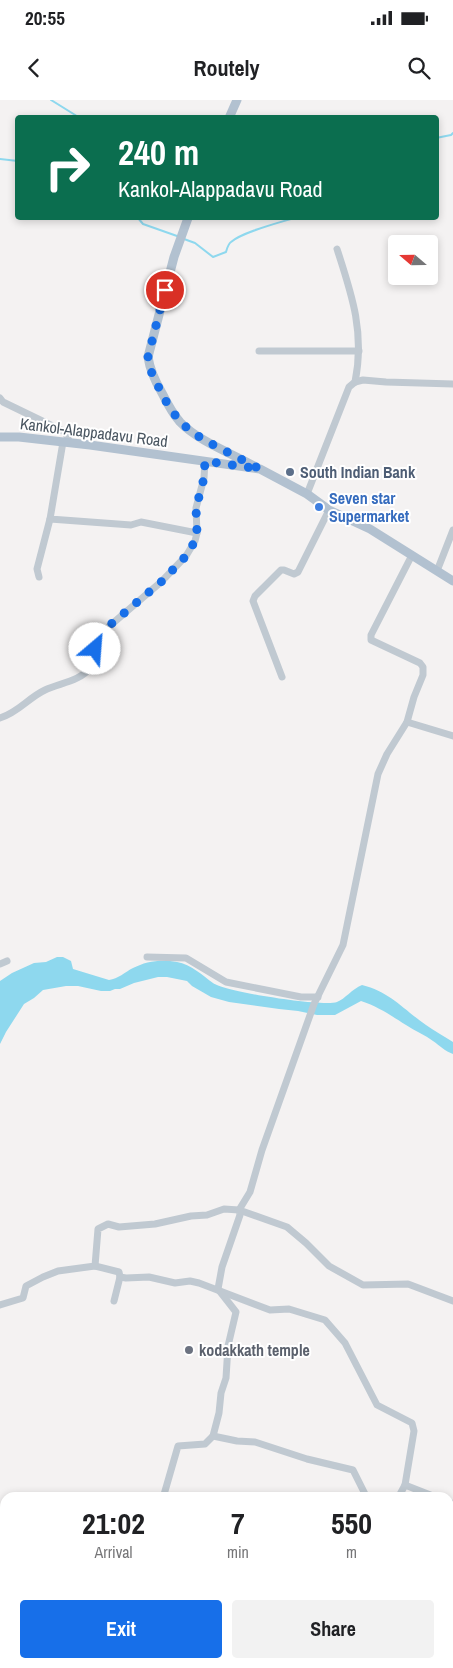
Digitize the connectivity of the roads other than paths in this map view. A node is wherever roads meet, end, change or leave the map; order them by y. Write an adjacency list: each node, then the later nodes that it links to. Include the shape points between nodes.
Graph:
1 (238, 100): 2 (main road)
2 (231, 115)
3 (187, 222): 13 (main road, via 174,257 148,357 152,374 180,422 204,440)
4 (337, 250): 6 (street, via 353,299)
5 (259, 351): 6 (street)
6 (359, 351): 7 (street)
7 (355, 382): 8 (street); 14 (street, via 349,388)
8 (453, 384)
9 (0, 398): 11 (street, via 65,432)
10 (0, 436): 11 (main road, Kankol-Alappadavu Road)
11 (66, 442): 12 (main road, Kankol-Alappadavu Road); 16 (street)
12 (205, 461): 13 (main road, Kankol-Alappadavu Road); 18 (street, via 196,508)
13 (260, 469): 14 (main road, Kankol-Alappadavu Road)
14 (307, 494): 15 (main road, Kankol-Alappadavu Road)
15 (329, 510): 19 (main road, Kankol-Alappadavu Road, via 370,529); 23 (street, via 298,572 281,570 254,598 253,604)
16 (50, 518): 18 (street, via 131,525 141,522); 21 (street, via 37,569)
17 (453, 530): 20 (street)
18 (197, 533): 24 (street, via 186,556 161,582 98,635 90,669 82,676 44,690 13,714)
19 (412, 555): 20 (main road, Kankol-Alappadavu Road); 25 (street, via 371,635 371,640 423,667)
20 (437, 571): 22 (main road, Kankol-Alappadavu Road)
21 (39, 577)
22 (453, 581)
23 (282, 677)
24 (0, 718)
25 (407, 722): 26 (street); 28 (street, via 378,774 343,945)
26 (453, 736)
27 (147, 957): 28 (street, via 186,958 226,982)
28 (318, 998): 29 (street, via 262,1150 250,1192)
29 (239, 1210): 30 (street, via 224,1209 155,1224 119,1227 108,1224 98,1229); 32 (street); 34 (street, via 287,1227 329,1266 363,1285 408,1284)
30 (95, 1266): 31 (street, via 116,1270); 35 (street, via 58,1271 43,1277 26,1286 23,1298)
31 (120, 1277): 32 (street, via 199,1283); 33 (street)
32 (218, 1289): 36 (street, via 236,1312 228,1346 220,1413); 37 (street, via 270,1310 289,1309 325,1320 345,1343 377,1405 412,1423 414,1431)
33 (114, 1301)
34 (453, 1301)
35 (0, 1305)
36 (213, 1436): 38 (street, via 205,1444 178,1446); 39 (street, via 256,1442 353,1470)
37 (406, 1485): 40 (street); 41 (street)
38 (165, 1492)
39 (364, 1492)
40 (402, 1492)
41 (423, 1492)

